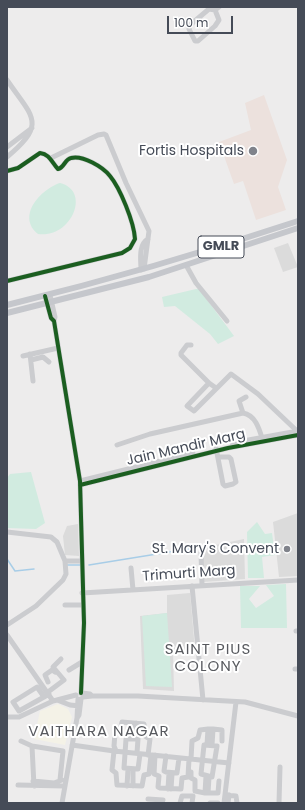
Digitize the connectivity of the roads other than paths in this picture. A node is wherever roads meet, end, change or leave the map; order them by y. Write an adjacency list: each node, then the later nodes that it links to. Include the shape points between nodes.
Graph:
1 (217, 8): 1 (street, via 217,25 195,41 189,29 190,25 209,10)
2 (7, 80): 3 (street, via 29,112)
3 (32, 128): 4 (street); 5 (street, via 25,141)
4 (7, 147)
5 (7, 156)
6 (51, 158): 7 (street, via 40,152 18,168); 12 (street, via 98,135 106,135 149,231); 13 (street, via 58,169 62,168 69,158 79,158 105,171 114,182 128,212 135,239 130,248 122,253)
7 (7, 171)
8 (298, 221): 10 (main road, GMLR)
9 (298, 228): 10 (main road, GMLR)
10 (224, 249): 11 (main road, GMLR); 12 (main road, GMLR)
11 (186, 265): 15 (main road, GMLR); 18 (street, via 196,283)
12 (142, 270): 14 (main road, GMLR)
13 (7, 281)
14 (48, 295): 15 (street); 16 (main road, GMLR)
15 (49, 303): 17 (main road, GMLR); 20 (street, via 55,317)
16 (7, 305)
17 (7, 313)
18 (226, 321)
19 (191, 345): 27 (street, via 185,346 182,355)
20 (58, 348): 21 (street); 38 (street)
21 (42, 351): 23 (street); 24 (street)
22 (23, 356): 23 (street)
23 (31, 357): 24 (street); 26 (street)
24 (43, 357): 25 (street)
25 (49, 362)
26 (33, 381)
27 (209, 382): 28 (street); 28 (street, via 188,404 191,410 194,411)
28 (216, 388): 31 (street, via 228,375 233,375 258,394)
29 (246, 397): 30 (street, via 238,401)
30 (243, 413): 32 (street, via 254,420); 35 (street, via 150,434)
31 (298, 432): 33 (street, Jain Mandir Marg)
32 (262, 438): 33 (street, Jain Mandir Marg); 34 (street, Jain Mandir Marg)
33 (269, 438): 34 (street, Jain Mandir Marg)
34 (253, 441): 36 (street, Jain Mandir Marg)
35 (117, 445)
36 (216, 449): 37 (street); 38 (street, Jain Mandir Marg)
37 (218, 457): 37 (street, via 223,484 233,484 236,482 231,459)
38 (80, 483): 41 (street)
39 (7, 532): 42 (street, via 51,537 57,542)
40 (201, 553): 45 (street)
41 (82, 560): 42 (street); 48 (street)
42 (65, 561): 51 (street, via 66,574 63,580 36,606)
43 (131, 568): 47 (street)
44 (298, 580): 45 (street, Trimurti Marg)
45 (202, 585): 46 (street, Trimurti Marg)
46 (192, 586): 47 (street, Trimurti Marg); 60 (street)
47 (133, 590): 48 (street, Trimurti Marg)
48 (82, 593): 50 (street)
49 (65, 605): 50 (street)
50 (83, 605): 54 (street)
51 (7, 625)
52 (7, 635): 57 (street)
53 (61, 659): 57 (street, via 53,667 64,680)
54 (82, 662): 55 (street); 58 (street)
55 (69, 670)
56 (48, 682): 57 (street, via 45,676 53,669 60,680)
57 (46, 693): 57 (street, via 19,711 13,702 37,687); 59 (street)
58 (80, 696): 59 (street); 60 (street, via 90,694); 62 (street)
59 (55, 700): 62 (street); 64 (street, via 19,717)
60 (203, 700): 61 (street)
61 (236, 702): 63 (street); 84 (street)
62 (79, 706): 70 (street)
63 (298, 716)
64 (7, 717)
65 (134, 723): 67 (street); 73 (street, via 122,722 120,731 115,733); 76 (street, via 146,725 145,736 150,739)
66 (211, 729): 69 (street, via 222,730); 71 (street); 79 (street, via 201,729 198,738 192,741)
67 (133, 739): 74 (street, via 126,739); 75 (street, via 138,740)
68 (21, 741): 72 (street)
69 (222, 741)
70 (72, 745): 73 (street); 82 (street)
71 (209, 745): 80 (street, via 203,746); 83 (street, via 217,746)
72 (32, 746): 81 (street, via 61,750); 91 (street)
73 (115, 751): 74 (street); 94 (street, via 112,770 116,773 116,784)
74 (125, 752): 75 (street); 86 (street, via 124,767)
75 (139, 754): 76 (street); 86 (street, via 139,768)
76 (151, 755): 77 (street); 94 (street, via 149,774 144,776 142,786); 95 (street, via 154,774 159,776 158,787)
77 (166, 756): 78 (street); 87 (street, via 164,771)
78 (179, 758): 79 (street); 87 (street, via 178,772)
79 (191, 759): 80 (street); 95 (street, via 188,777 182,778 182,788); 96 (street, via 190,777 195,780 194,790)
80 (202, 760): 83 (street); 88 (street, via 201,774)
81 (62, 761): 82 (street); 89 (street)
82 (69, 762): 89 (street)
83 (215, 762): 84 (street); 88 (street, via 213,776)
84 (229, 763): 97 (street)
85 (280, 766): 108 (street)
86 (131, 769): 94 (street)
87 (171, 773): 95 (street)
88 (208, 777): 96 (street)
89 (62, 780): 91 (street); 93 (street)
90 (219, 781): 96 (street, via 218,793)
91 (33, 784): 92 (street); 93 (street)
92 (18, 785)
93 (64, 786): 100 (street)
94 (130, 786)
95 (167, 790): 99 (street)
96 (206, 793)
97 (227, 795): 105 (street); 106 (street); 107 (street, via 236,796)
98 (148, 799): 99 (street)
99 (163, 801)
100 (62, 803)
101 (180, 803): 102 (street, via 182,796 192,796)
102 (192, 803)
103 (210, 803): 104 (street)
104 (218, 803)
105 (224, 803)
106 (228, 803)
107 (237, 803)
108 (279, 803)

